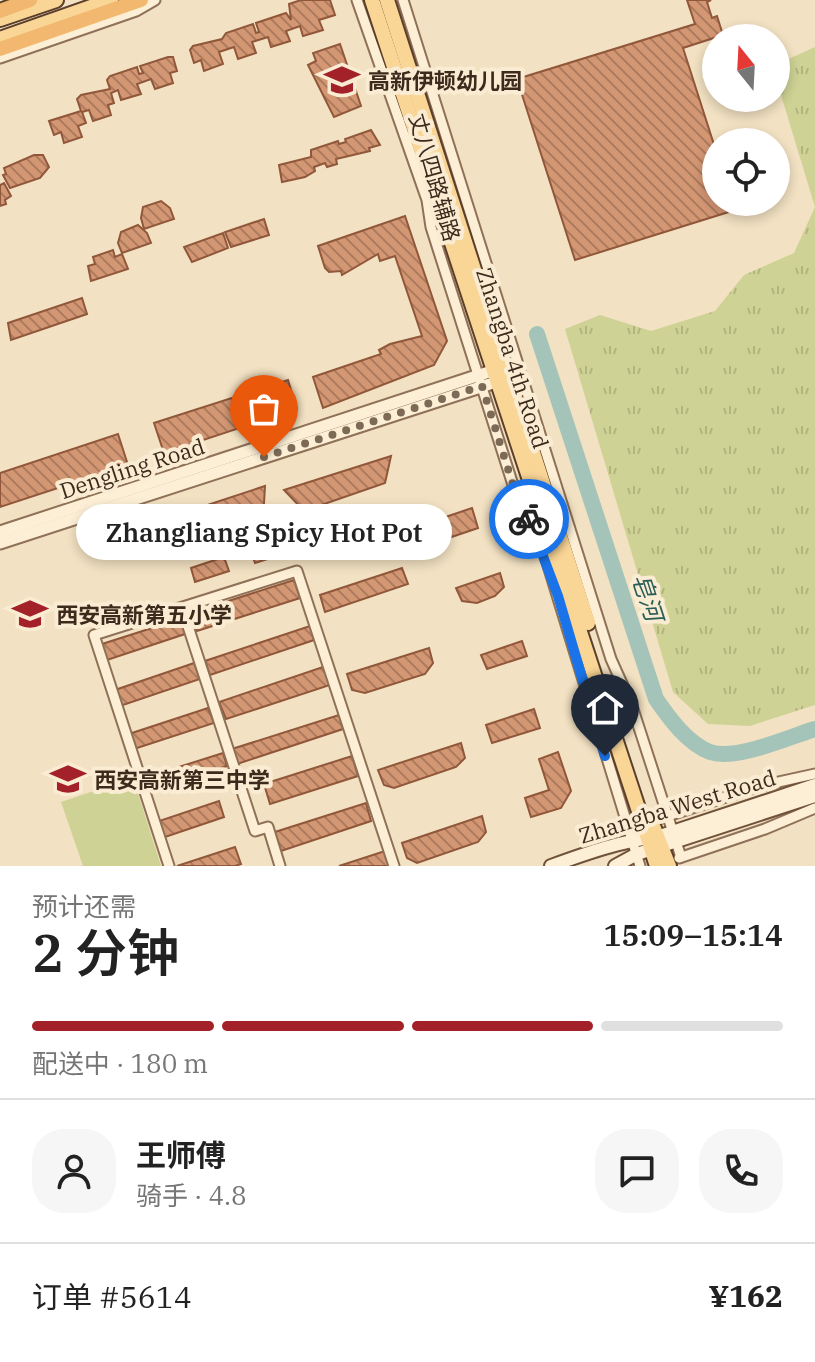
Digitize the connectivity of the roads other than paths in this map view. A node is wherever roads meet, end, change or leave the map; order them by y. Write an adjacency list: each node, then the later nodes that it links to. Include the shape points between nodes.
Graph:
1 (30, 0): 10 (highway)
2 (56, 0): 11 (main road)
3 (111, 0): 12 (main road)
4 (141, 0): 13 (highway)
5 (155, 0): 14 (street)
6 (357, 0): 16 (street, 丈八四路辅路, via 427,200)
7 (372, 0): 15 (main road, Zhangba 4th Road)
8 (387, 0): 15 (main road, Zhangba 4th Road)
9 (403, 0): 24 (street, 丈八四路辅路, via 611,659)
10 (0, 11)
11 (0, 19)
12 (0, 39)
13 (0, 49)
14 (0, 58)
15 (502, 374): 16 (street, Dengling Road); 27 (main road, Zhangba 4th Road)
16 (480, 381): 17 (street, Dengling Road); 18 (street, Dengling Road); 25 (street, 丈八四路辅路, via 513,485 542,546)
17 (0, 532)
18 (0, 543)
19 (182, 608): 29 (street, via 94,635); 30 (street, via 255,831 268,827); 31 (street, via 297,571)
20 (815, 774): 24 (street)
21 (815, 785): 26 (main road, Zhangba West Road)
22 (815, 796): 26 (main road, Zhangba West Road)
23 (815, 808): 28 (street)
24 (668, 816): 26 (street, 丈八四路辅路); 27 (street)
25 (628, 829): 27 (street); 27 (street, 丈八四路辅路)
26 (675, 836): 27 (main road, Zhangba West Road); 28 (street, 丈八四路辅路)
27 (647, 842): 28 (main road, Zhangba 4th Road); 32 (main road, Zhangba West Road, via 617,842); 33 (main road, Zhangba West Road)
28 (664, 864)
29 (169, 866)
30 (280, 866)
31 (394, 866)
32 (551, 866)
33 (615, 866)

